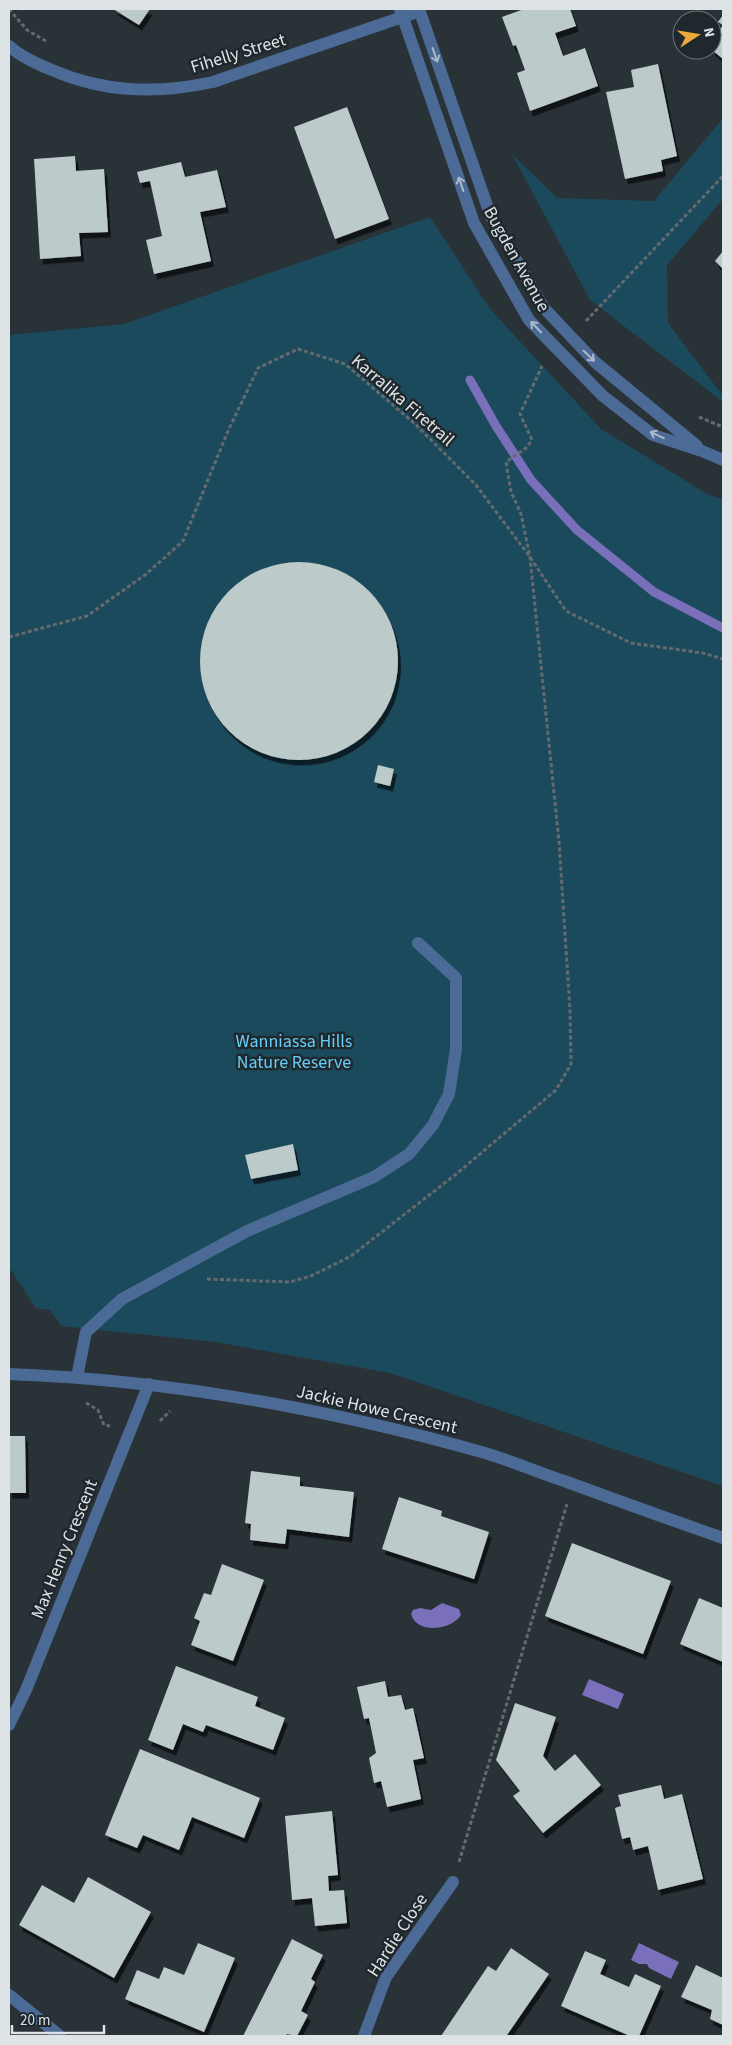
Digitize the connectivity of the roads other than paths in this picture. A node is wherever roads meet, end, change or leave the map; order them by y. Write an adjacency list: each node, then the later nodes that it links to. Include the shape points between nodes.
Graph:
1 (420, 10): 2 (street, Fihelly Street); 4 (street, Bugden Avenue, one-way to 4)
2 (402, 13): 3 (street, Fihelly Street, via 213,82 186,88 131,90 78,81 31,62); 5 (street, Bugden Avenue, one-way to 2)
3 (9, 46)
4 (491, 218): 5 (street); 6 (street, Bugden Avenue, one-way to 6, via 544,308 569,337)
5 (474, 223): 6 (street, Bugden Avenue, one-way to 5, via 653,435 603,396 529,320)
6 (702, 451): 7 (street, Bugden Avenue)
7 (723, 460)
8 (418, 943): 10 (street, via 456,978 456,1049 450,1094 433,1125 408,1154 374,1177 246,1232 122,1299 86,1332)
9 (9, 1374): 10 (street, Jackie Howe Crescent)
10 (77, 1377): 11 (street, Jackie Howe Crescent)
11 (149, 1384): 12 (street, Jackie Howe Crescent, via 354,1419 486,1454); 13 (street, Max Henry Crescent)
12 (723, 1538)
13 (9, 1725)
14 (453, 1882): 17 (street, Hardie Close, via 386,1977)
15 (9, 1995): 16 (street)
16 (60, 2036)
17 (364, 2036)

